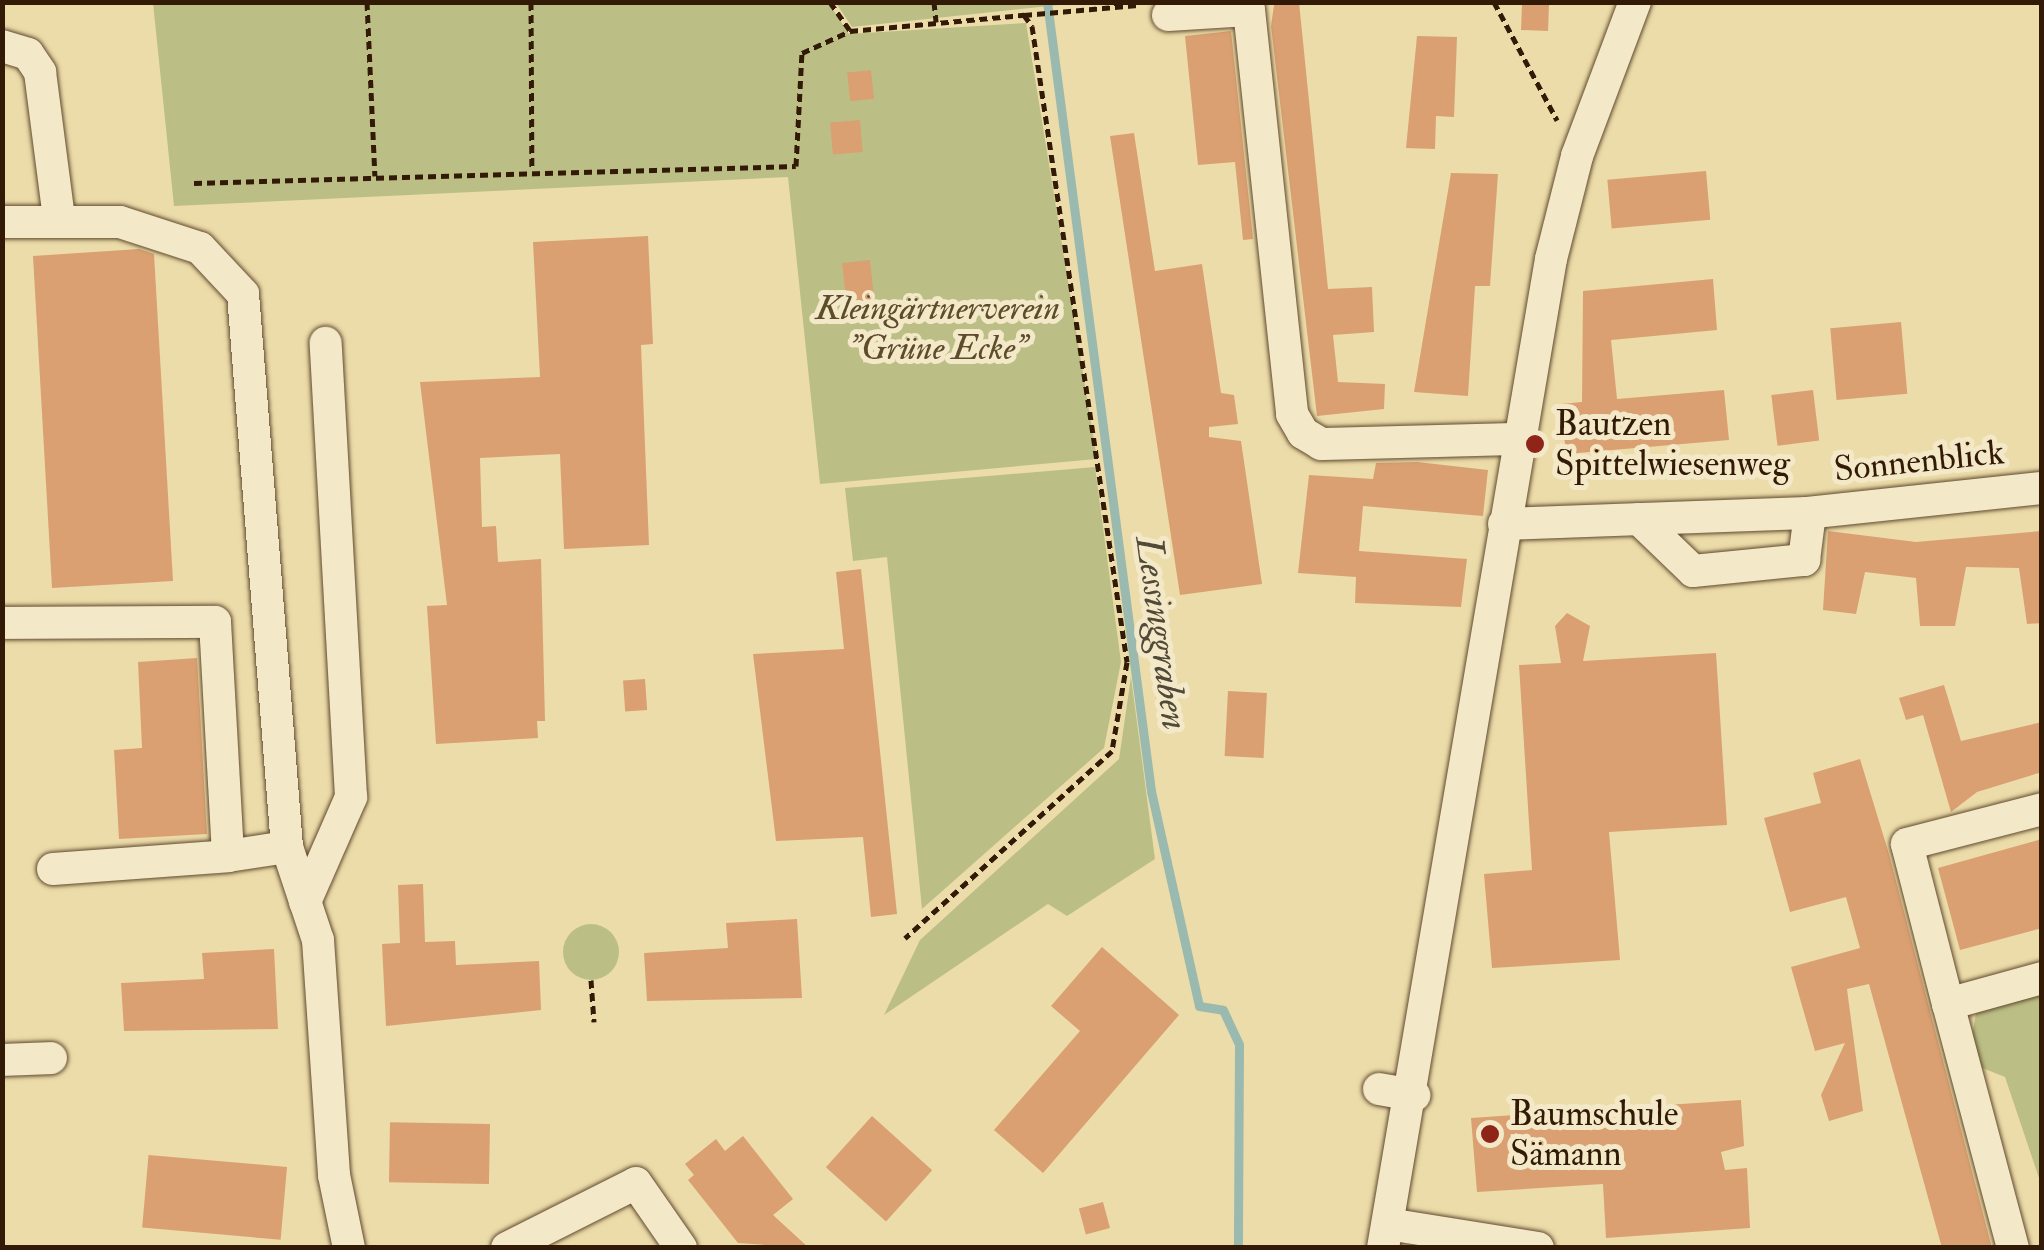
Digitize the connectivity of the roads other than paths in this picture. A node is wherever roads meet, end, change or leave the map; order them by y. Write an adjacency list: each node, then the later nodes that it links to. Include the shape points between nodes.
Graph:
1 (1635, 2): 7 (street, via 1584,139)
2 (1161, 10): 7 (street, via 1249,10 1292,414 1302,433 1320,444)
3 (2, 46): 4 (street, via 28,54 40,72)
4 (60, 218): 5 (street); 14 (street, via 120,222 200,248 243,294)
5 (2, 222)
6 (326, 343): 17 (street, via 351,798)
7 (1517, 438): 11 (street)
8 (2042, 488): 9 (street, Sonnenblick)
9 (1810, 513): 10 (street, Sonnenblick); 10 (street, via 1804,560 1693,571)
10 (1639, 520): 11 (street, Sonnenblick)
11 (1504, 524): 23 (street)
12 (2, 623): 15 (street, via 215,622)
13 (2042, 810): 19 (street, via 1907,844)
14 (286, 847): 15 (street); 17 (street)
15 (228, 856): 16 (street)
16 (53, 868)
17 (305, 902): 25 (street, via 318,940 334,1175)
18 (2042, 978): 19 (street)
19 (1948, 1004): 29 (street)
20 (51, 1058): 21 (street)
21 (2, 1060)
22 (1379, 1089): 23 (street)
23 (1414, 1095): 24 (street)
24 (1385, 1236): 28 (street)
25 (349, 1248)
26 (507, 1248): 27 (street, via 636,1183)
27 (681, 1248)
28 (1538, 1248)
29 (2013, 1248)

